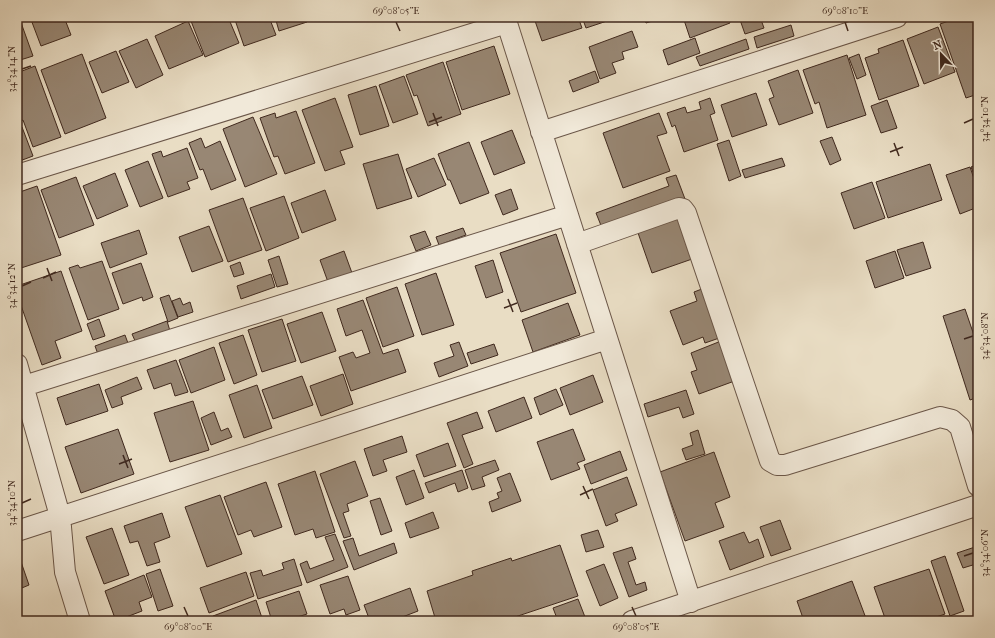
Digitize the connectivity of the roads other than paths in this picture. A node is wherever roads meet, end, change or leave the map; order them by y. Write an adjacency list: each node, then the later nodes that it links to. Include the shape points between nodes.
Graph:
1 (897, 17): 3 (street)
2 (506, 20): 3 (street); 4 (street)
3 (541, 132): 5 (street)
4 (17, 176)
5 (568, 215): 6 (street); 9 (street)
6 (577, 244): 7 (street); 10 (street, via 679,208 683,209 770,461 777,465 785,465 940,417 952,420 960,427)
7 (607, 339): 12 (street); 14 (street)
8 (17, 364): 9 (street)
9 (24, 386): 12 (street)
10 (978, 486)
11 (978, 505): 14 (street)
12 (60, 516): 13 (street); 15 (street, via 65,572)
13 (17, 531)
14 (691, 602): 16 (street)
15 (80, 621)
16 (632, 621)

